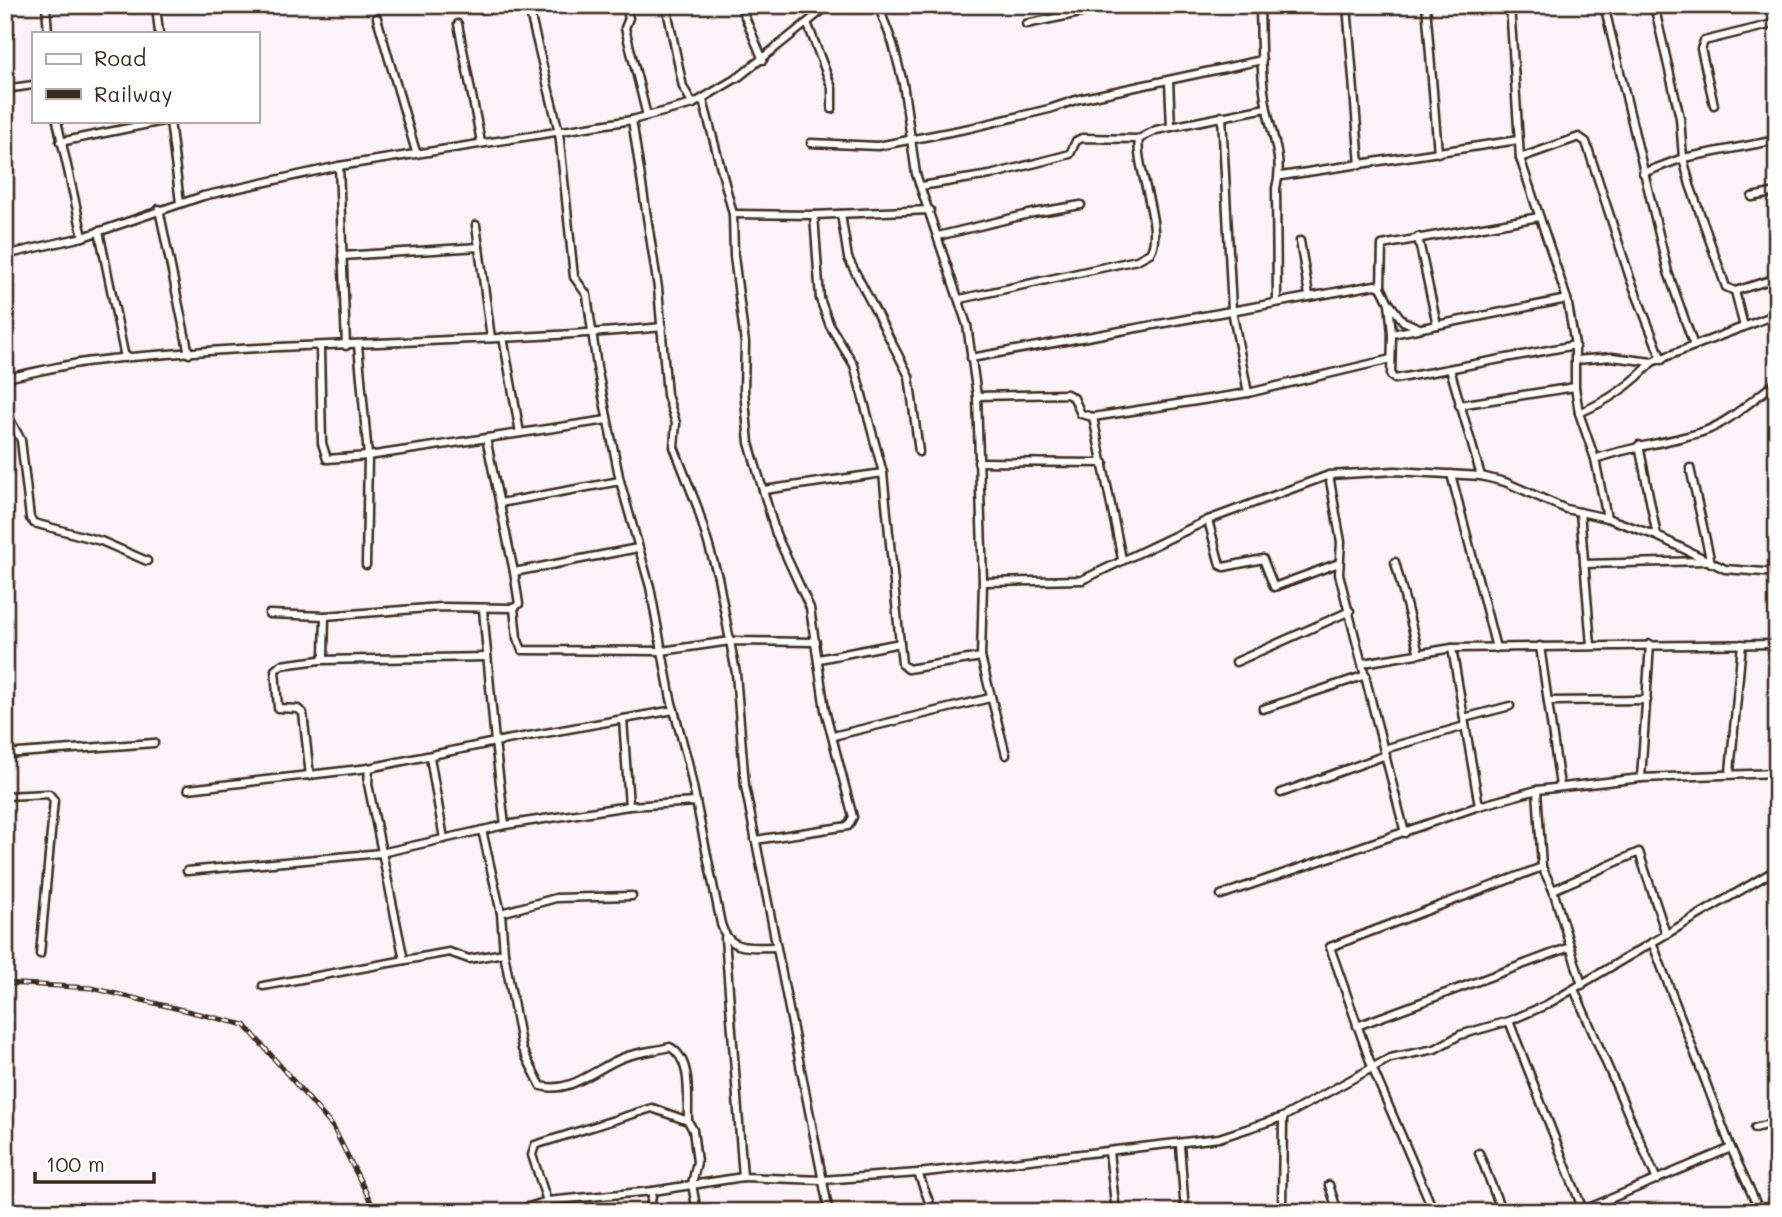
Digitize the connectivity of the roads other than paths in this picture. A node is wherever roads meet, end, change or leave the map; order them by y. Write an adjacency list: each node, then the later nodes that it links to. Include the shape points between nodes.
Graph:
1 (46, 5): 21 (street)
2 (156, 5): 22 (street)
3 (528, 5): 40 (street)
4 (625, 5): 33 (street, via 629,18 625,28)
5 (666, 5): 29 (street, via 683,87)
6 (740, 5): 23 (street)
7 (878, 5): 42 (street, via 903,83)
8 (1118, 5): 20 (street)
9 (1260, 5): 24 (street)
10 (1347, 5): 52 (street)
11 (1426, 5): 49 (street)
12 (1510, 5): 43 (street)
13 (1604, 5): 54 (street)
14 (1654, 5): 51 (street, via 1680,118)
15 (824, 7): 19 (street)
16 (376, 18): 48 (street)
17 (1777, 23): 30 (street, via 1704,41)
18 (458, 24): 46 (street)
19 (808, 24): 23 (street); 32 (street, via 832,88)
20 (1026, 24)
21 (48, 32)
22 (159, 32)
23 (763, 60): 28 (street)
24 (1262, 60): 25 (street); 31 (street)
25 (1168, 81): 39 (street); 42 (street)
26 (32, 85): 27 (street)
27 (5, 89)
28 (703, 100): 29 (street); 63 (street)
29 (693, 104): 33 (street)
30 (1714, 105)
31 (1266, 108): 34 (street); 55 (street)
32 (832, 109)
33 (647, 116): 35 (street)
34 (1222, 116): 39 (street); 84 (street)
35 (632, 120): 40 (street); 87 (street)
36 (57, 122): 45 (street)
37 (158, 122): 45 (street)
38 (170, 122): 59 (street)
39 (1171, 127): 41 (street)
40 (559, 132): 46 (street); 90 (street, via 574,277 587,295)
41 (1139, 139): 56 (street, via 1082,138 1070,154 1059,158); 80 (street, via 1149,194 1150,253 1137,260)
42 (909, 140): 47 (street, via 878,146); 56 (street)
43 (1518, 140): 49 (street); 50 (street)
44 (1777, 140): 51 (street)
45 (60, 142): 70 (street)
46 (481, 142): 48 (street)
47 (811, 143)
48 (416, 152): 53 (street)
49 (1438, 153): 52 (street)
50 (1520, 158): 66 (street); 104 (street, via 1579,137 1586,142)
51 (1683, 158): 54 (street); 78 (street, via 1727,287)
52 (1360, 165): 55 (street)
53 (339, 166): 59 (street); 75 (street)
54 (1643, 173): 97 (street, via 1668,272)
55 (1280, 176): 82 (street, via 1276,188)
56 (921, 186): 62 (street)
57 (1777, 192): 58 (street)
58 (1752, 197)
59 (180, 203): 61 (street)
60 (1081, 205): 69 (street)
61 (159, 209): 68 (street); 99 (street)
62 (930, 210): 64 (street); 69 (street)
63 (733, 214): 65 (street); 131 (street, via 749,443)
64 (841, 214): 65 (street); 120 (street, via 848,258 909,376)
65 (814, 215): 126 (street, via 820,299 854,365)
66 (1539, 217): 71 (street); 81 (street)
67 (476, 225): 73 (street)
68 (99, 231): 70 (street); 100 (street)
69 (937, 236): 80 (street)
70 (83, 237): 74 (street)
71 (1418, 237): 77 (street, via 1382,245); 86 (street)
72 (1300, 241): 79 (street)
73 (479, 247): 75 (street); 93 (street)
74 (5, 255)
75 (342, 256): 96 (street)
76 (1777, 278): 78 (street)
77 (1381, 287): 79 (street); 83 (street)
78 (1735, 291): 88 (street)
79 (1310, 295): 82 (street)
80 (960, 299): 101 (street)
81 (1567, 299): 86 (street); 95 (street)
82 (1278, 300): 84 (street)
83 (1389, 303): 89 (street, via 1403,320); 91 (street)
84 (1232, 310): 101 (street); 110 (street)
85 (1777, 314): 88 (street)
86 (1437, 325): 89 (street)
87 (662, 327): 90 (street); 153 (street, via 667,396 676,423 674,447 715,564)
88 (1744, 327): 97 (street)
89 (1421, 328): 91 (street)
90 (592, 333): 92 (street); 116 (street)
91 (1392, 334): 102 (street)
92 (502, 337): 93 (street); 117 (street)
93 (491, 338): 94 (street)
94 (358, 345): 96 (street); 121 (street)
95 (1575, 345): 103 (street); 106 (street)
96 (346, 346): 98 (street)
97 (1694, 346): 104 (street)
98 (320, 347): 99 (street); 121 (street, via 322,443 327,459)
99 (188, 354): 100 (street)
100 (125, 358): 107 (street)
101 (971, 358): 111 (street)
102 (1391, 359): 106 (street, via 1395,379); 110 (street)
103 (1576, 360): 105 (street, via 1612,356); 109 (street)
104 (1662, 360): 105 (street)
105 (1651, 362): 114 (street, via 1607,401)
106 (1450, 369): 112 (street)
107 (5, 378)
108 (1777, 382): 119 (street, via 1705,431)
109 (1575, 387): 112 (street); 114 (street)
110 (1248, 393): 115 (street)
111 (977, 396): 115 (street, via 1067,394 1081,414); 123 (street)
112 (1459, 405): 129 (street)
113 (5, 410): 139 (street, via 21,440 28,510 34,523 101,541)
114 (1579, 413): 122 (street)
115 (1093, 417): 124 (street)
116 (607, 420): 117 (street); 130 (street)
117 (520, 433): 118 (street)
118 (486, 438): 121 (street); 132 (street)
119 (1639, 446): 122 (street); 136 (street)
120 (919, 452)
121 (368, 456): 144 (street)
122 (1595, 459): 134 (street)
123 (978, 462): 124 (street); 147 (street)
124 (1104, 463): 138 (street)
125 (1689, 468): 141 (street)
126 (883, 473): 131 (street); 155 (street)
127 (1451, 474): 128 (street); 129 (street); 162 (street)
128 (1328, 475): 135 (street); 142 (street, via 1341,542)
129 (1481, 476): 133 (street)
130 (620, 481): 132 (street); 137 (street)
131 (764, 490): 154 (street, via 776,534 810,608)
132 (500, 503): 145 (street)
133 (1580, 512): 134 (street); 143 (street)
134 (1606, 518): 136 (street)
135 (1208, 520): 138 (street); 142 (street, via 1220,565 1262,559 1274,587)
136 (1657, 536): 141 (street)
137 (638, 548): 145 (street); 163 (street)
138 (1122, 559): 147 (street, via 1075,582)
139 (148, 561)
140 (1395, 562): 164 (street)
141 (1709, 562): 143 (street); 146 (street, via 1725,569)
142 (1339, 563): 150 (street)
143 (1584, 564): 159 (street)
144 (366, 565)
145 (514, 572): 148 (street, via 519,604)
146 (1777, 573)
147 (983, 582): 166 (street)
148 (514, 608): 149 (street); 163 (street, via 522,650)
149 (483, 609): 152 (street, via 441,607); 165 (street)
150 (1350, 611): 169 (street); 170 (street)
151 (269, 614): 152 (street)
152 (325, 616): 168 (street, via 325,651)
153 (730, 641): 154 (street); 163 (street); 205 (street, via 743,775)
154 (816, 642): 167 (street)
155 (900, 643): 166 (street, via 902,664 908,669); 167 (street)
156 (1650, 644): 157 (street); 159 (street); 173 (street)
157 (1742, 644): 158 (street); 189 (street)
158 (1777, 644)
159 (1591, 645): 160 (street)
160 (1541, 646): 162 (street); 174 (street)
161 (1452, 648): 162 (street); 164 (street); 178 (street)
162 (1496, 648)
163 (662, 651): 177 (street)
164 (1419, 654): 170 (street)
165 (486, 657): 168 (street); 182 (street)
166 (981, 657): 172 (street)
167 (819, 659): 181 (street)
168 (320, 660): 191 (street, via 281,664 275,670 278,708 303,713)
169 (1236, 662)
170 (1363, 663): 171 (street)
171 (1366, 675): 176 (street); 184 (street)
172 (990, 698): 181 (street); 186 (street)
173 (1647, 699): 174 (street); 192 (street)
174 (1548, 701): 193 (street)
175 (1510, 706): 178 (street)
176 (1263, 709)
177 (674, 710): 179 (street); 198 (street)
178 (1464, 718): 180 (street)
179 (623, 719): 182 (street); 199 (street)
180 (1465, 726): 184 (street); 200 (street)
181 (833, 736): 205 (street, via 852,822)
182 (495, 742): 187 (street); 201 (street)
183 (154, 743): 185 (street)
184 (1385, 752): 196 (street); 203 (street)
185 (5, 754)
186 (1006, 755)
187 (430, 757): 188 (street); 204 (street)
188 (369, 768): 191 (street); 206 (street)
189 (1730, 772): 190 (street); 192 (street)
190 (1777, 773)
191 (310, 776): 194 (street)
192 (1641, 778): 193 (street)
193 (1560, 786): 195 (street)
194 (188, 789)
195 (1537, 790): 200 (street); 207 (street)
196 (1281, 793)
197 (5, 796): 220 (street, via 48,794 54,800)
198 (696, 802): 199 (street); 215 (street)
199 (629, 806): 201 (street)
200 (1479, 806): 203 (street)
201 (505, 825): 202 (street)
202 (482, 831): 204 (street); 213 (street)
203 (1405, 833): 211 (street)
204 (444, 839): 206 (street)
205 (755, 840): 217 (street)
206 (381, 853): 209 (street); 221 (street)
207 (1542, 867): 210 (street); 226 (street, via 1332,944 1329,951)
208 (1777, 869): 214 (street)
209 (187, 871)
210 (1553, 890): 214 (street, via 1639,852); 218 (street)
211 (1221, 895)
212 (632, 896): 213 (street, via 556,898)
213 (501, 913): 219 (street)
214 (1666, 933): 216 (street)
215 (725, 938): 217 (street, via 744,947); 237 (street)
216 (1652, 942): 222 (street); 233 (street)
217 (775, 947): 238 (street)
218 (1570, 947): 222 (street); 226 (street)
219 (504, 953): 221 (street, via 469,959 449,953); 229 (street, via 522,1049 541,1086 554,1089 622,1058 670,1047 678,1052 686,1069)
220 (40, 954)
221 (404, 960): 223 (street)
222 (1582, 985): 224 (street)
223 (263, 986)
224 (1574, 989): 225 (street); 239 (street)
225 (1509, 1021): 227 (street, via 1460,1035 1434,1049 1402,1053); 244 (street)
226 (1357, 1026): 227 (street)
227 (1372, 1067): 228 (street); 254 (street)
228 (1283, 1117): 232 (street, via 1248,1131); 252 (street)
229 (688, 1121): 240 (street, via 694,1129 697,1162); 243 (street, via 652,1108 535,1145 531,1155)
230 (1777, 1122): 231 (street)
231 (1755, 1128)
232 (1180, 1145): 234 (street); 251 (street)
233 (1731, 1148): 239 (street); 256 (street)
234 (1109, 1152): 236 (street); 250 (street)
235 (1479, 1153): 255 (street)
236 (918, 1173): 238 (street); 249 (street)
237 (743, 1177): 238 (street); 240 (street)
238 (822, 1180): 248 (street)
239 (1657, 1180): 244 (street)
240 (692, 1184): 242 (street); 247 (street)
241 (1329, 1185): 253 (street)
242 (653, 1191): 243 (street); 246 (street)
243 (547, 1201): 245 (street)
244 (1581, 1211)
245 (514, 1212)
246 (649, 1212)
247 (697, 1212)
248 (829, 1212)
249 (933, 1212)
250 (1116, 1212)
251 (1185, 1212)
252 (1282, 1212)
253 (1338, 1212)
254 (1434, 1212)
255 (1502, 1212)
256 (1760, 1212)

